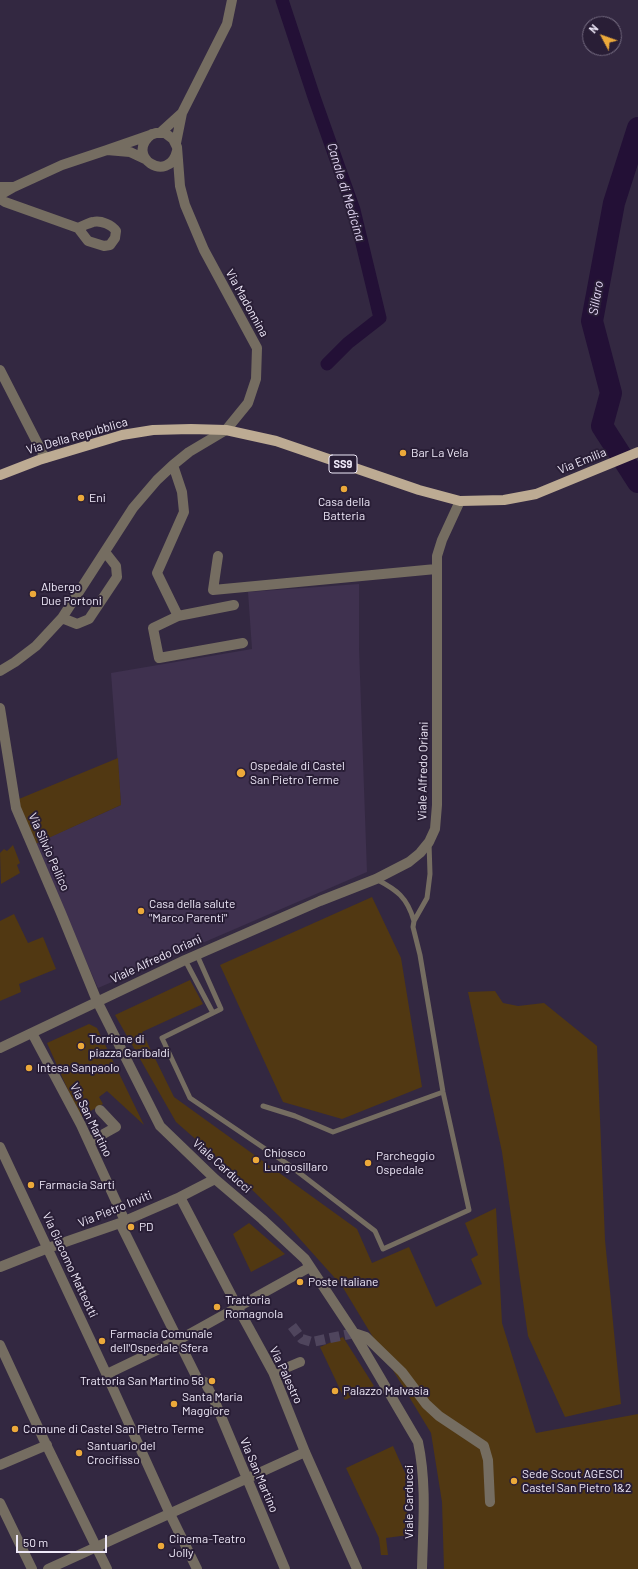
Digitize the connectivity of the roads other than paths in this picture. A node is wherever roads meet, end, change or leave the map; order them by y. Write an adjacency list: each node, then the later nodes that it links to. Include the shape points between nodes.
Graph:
1 (232, 0): 2 (street, via 227,24)
2 (182, 113): 3 (street); 4 (street)
3 (156, 133): 4 (street, via 170,136); 5 (street); 6 (street, via 144,142)
4 (176, 147): 7 (street, via 176,156 169,164); 8 (street)
5 (107, 150): 6 (street, via 130,152); 10 (street, via 62,165)
6 (145, 159): 7 (street)
7 (159, 167): 8 (street, via 168,170)
8 (180, 186): 16 (street, Via Madonnina, via 204,250 258,348 256,379 248,403)
9 (0, 187): 10 (street)
10 (14, 187): 12 (street)
11 (0, 192): 12 (street)
12 (0, 196)
13 (0, 199): 14 (street)
14 (78, 228)
15 (0, 370): 18 (street)
16 (226, 430): 18 (main road, Via Della Repubblica / SS9, via 153,430 122,435); 19 (street, via 189,452); 22 (main road, Via Della Repubblica / SS9, via 276,442 419,490)
17 (638, 452): 21 (main road, Via Emilia / SS9)
18 (44, 458): 20 (main road, Via Della Repubblica / SS9)
19 (173, 465): 23 (street, via 134,508); 27 (street, via 182,492 184,512 157,573)
20 (0, 475)
21 (536, 494): 22 (main road, Via Della Repubblica / SS9, via 504,500)
22 (460, 501): 25 (street, Viale Alfredo Oriani, via 442,540)
23 (105, 552): 28 (street); 28 (street, via 116,566 117,576 89,619 77,624)
24 (218, 556): 25 (street, via 213,590)
25 (436, 569): 34 (street, Viale Alfredo Oriani, via 437,805 435,829)
26 (234, 605): 27 (street)
27 (178, 616): 29 (street, via 153,628 159,658)
28 (62, 618): 30 (street, via 36,646)
29 (243, 643)
30 (0, 671)
31 (0, 708): 32 (street, Via Silvio Pellico)
32 (7, 756): 33 (street); 39 (street, Via Silvio Pellico, via 16,808)
33 (0, 765)
34 (429, 842): 35 (street, Viale Alfredo Oriani, via 409,862); 36 (lane, via 430,874 427,898)
35 (376, 879): 36 (lane, via 401,895 410,907); 37 (street, Viale Alfredo Oriani)
36 (414, 920): 43 (lane, via 413,927)
37 (197, 954): 38 (street, Viale Alfredo Oriani); 40 (lane, via 221,1009)
38 (185, 960): 39 (street, Viale Alfredo Oriani); 40 (lane)
39 (97, 1001): 41 (street, Viale Alfredo Oriani); 48 (street, Viale Carducci, via 160,1126)
40 (213, 1013): 43 (lane, via 162,1038 190,1098 289,1165 370,1227 375,1231 383,1249 469,1210)
41 (32, 1033): 42 (street, Viale Alfredo Oriani); 46 (street, Via San Martino)
42 (0, 1048)
43 (443, 1092): 44 (lane, via 333,1132)
44 (263, 1106)
45 (100, 1110): 46 (street, via 116,1127)
46 (89, 1142): 50 (street, Via San Martino)
47 (0, 1147): 51 (street, Via Giacomo Matteotti)
48 (215, 1180): 49 (street, Via Pietro Inviti); 53 (street, Viale Carducci, via 262,1219 305,1259)
49 (180, 1197): 50 (street, Via Pietro Inviti); 54 (street, Via Palestro)
50 (123, 1222): 51 (street, Via Pietro Inviti); 56 (street, Via San Martino)
51 (48, 1248): 52 (street, Via Pietro Inviti); 60 (street, Via Giacomo Matteotti)
52 (0, 1267)
53 (310, 1267): 54 (street); 55 (street, Viale Carducci)
54 (238, 1308): 56 (street); 59 (street, Via Palestro)
55 (354, 1333): 65 (street, Viale Carducci, via 366,1337 402,1372 426,1404 439,1416 484,1446 488,1460); 75 (street, Viale Carducci, via 418,1442 424,1486)
56 (179, 1339): 60 (street); 64 (street, Via San Martino, via 198,1380 205,1382 215,1402)
57 (0, 1345): 61 (street)
58 (300, 1362): 59 (street)
59 (274, 1373): 62 (street, Via Palestro)
60 (107, 1374): 67 (street, Via Giacomo Matteotti)
61 (45, 1441): 63 (street); 68 (street)
62 (305, 1452): 64 (street); 74 (street, Via Palestro)
63 (0, 1465)
64 (246, 1478): 67 (street); 73 (street, Via San Martino)
65 (490, 1502)
66 (0, 1503): 69 (street)
67 (170, 1514): 68 (street); 72 (street, Via Giacomo Matteotti)
68 (97, 1546): 70 (street); 71 (street)
69 (32, 1569)
70 (48, 1569)
71 (108, 1569)
72 (197, 1569)
73 (285, 1569)
74 (357, 1569)
75 (422, 1569)

